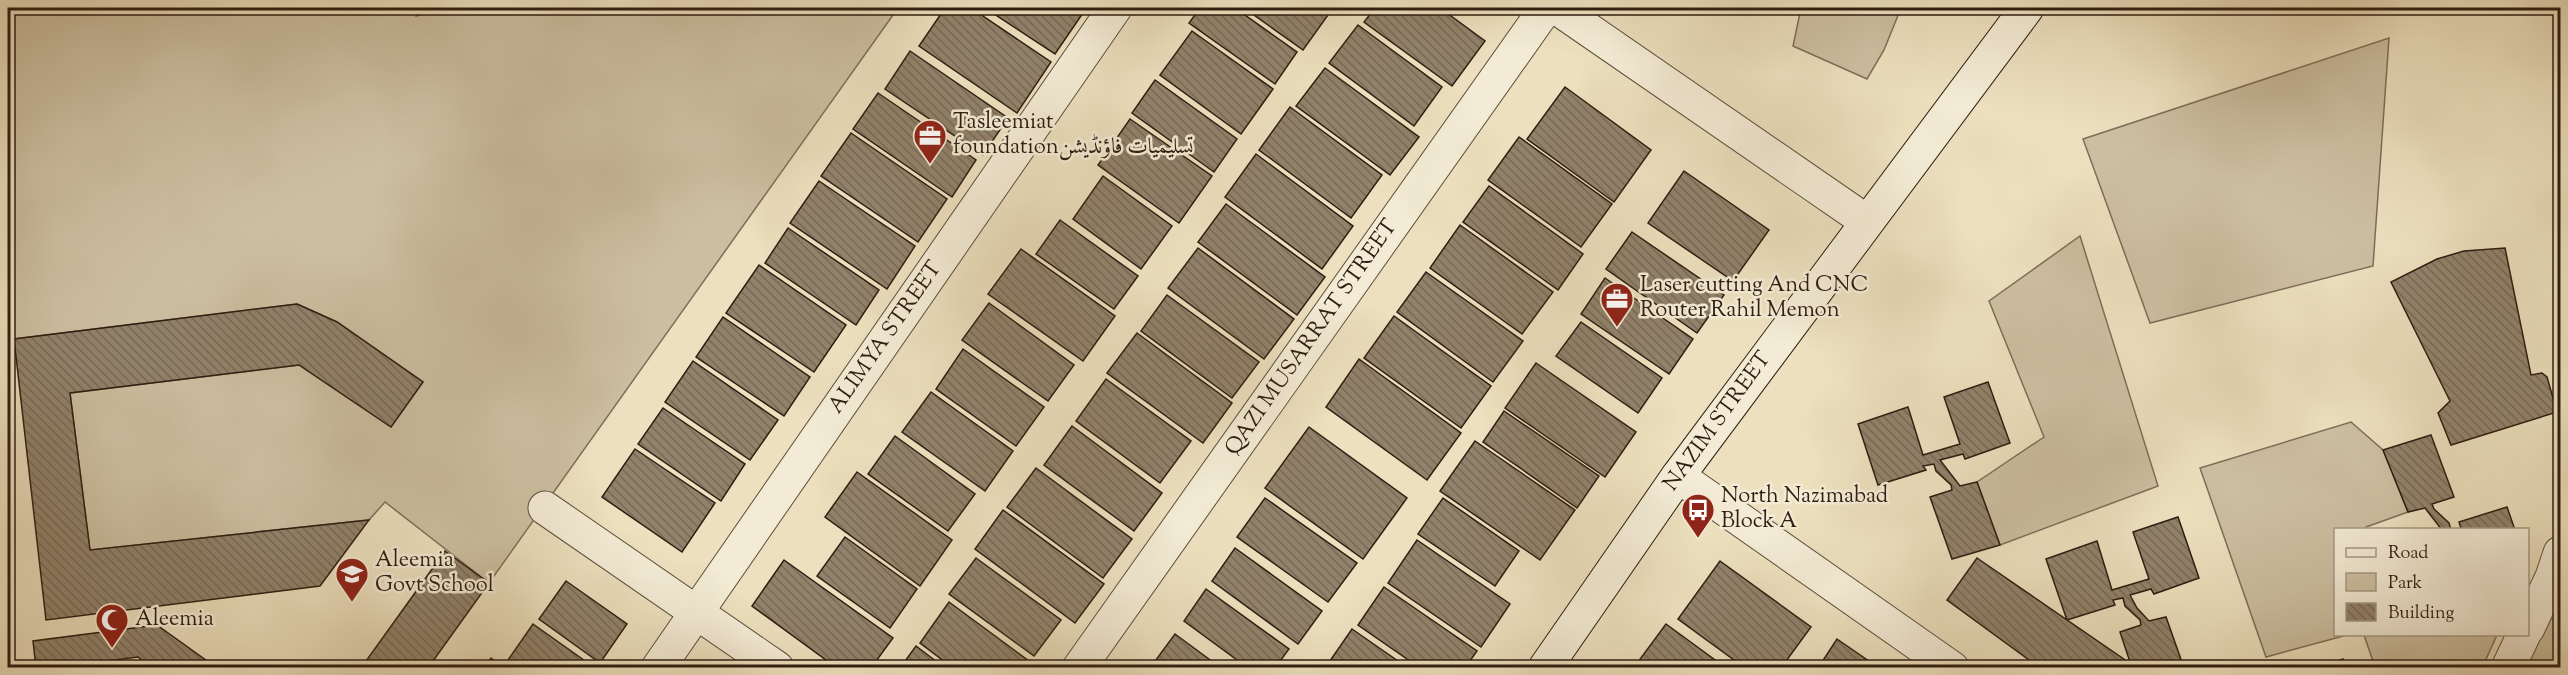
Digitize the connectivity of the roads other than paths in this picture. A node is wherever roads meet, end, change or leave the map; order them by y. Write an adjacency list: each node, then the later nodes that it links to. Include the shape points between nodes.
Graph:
1 (1115, 8): 9 (street, ALIMYA STREET)
2 (1546, 8): 14 (street, QAZI MUSARRAT STREET)
3 (1557, 8): 5 (street)
4 (2027, 8): 5 (street, NAZIM STREET)
5 (1866, 221): 6 (street, NAZIM STREET)
6 (1678, 476): 15 (street, NAZIM STREET); 16 (street)
7 (545, 508): 9 (street)
8 (2560, 553): 10 (street)
9 (696, 612): 12 (street, ALIMYA STREET); 13 (street)
10 (2529, 626)
11 (2523, 636): 17 (street)
12 (658, 668)
13 (777, 668)
14 (1079, 668)
15 (1545, 668)
16 (1952, 668)
17 (2508, 668)

